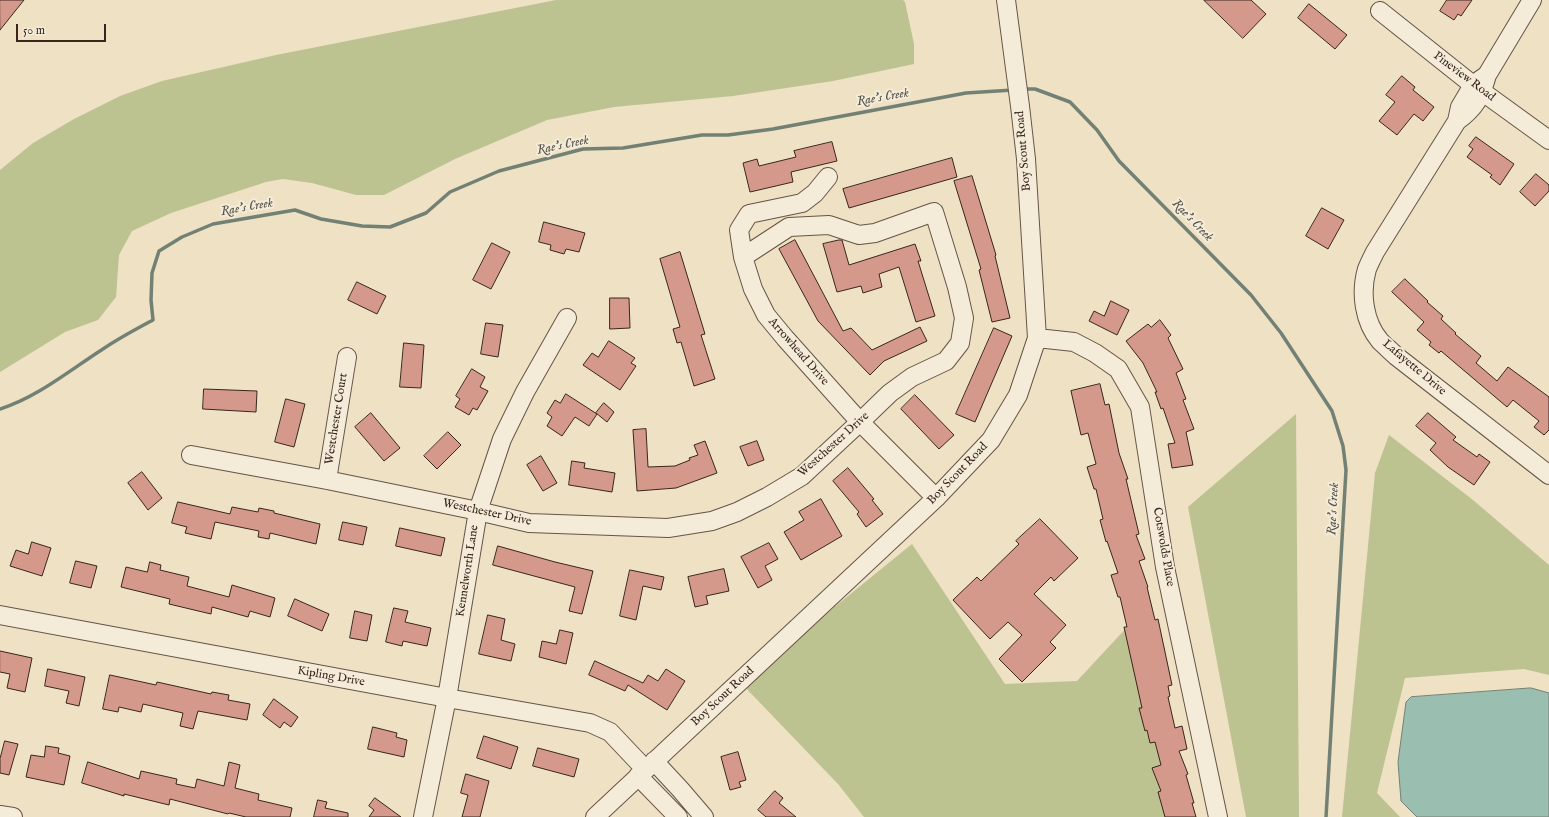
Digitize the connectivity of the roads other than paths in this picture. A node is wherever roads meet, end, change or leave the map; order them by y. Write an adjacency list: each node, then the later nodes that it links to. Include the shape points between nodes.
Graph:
1 (1006, 0): 9 (street, Boy Scout Road, via 1026,159)
2 (1532, 0): 4 (street, Lafayette Drive)
3 (1380, 11): 4 (street, Pineview Road)
4 (1481, 84): 5 (street, Pineview Road); 13 (street, Lafayette Drive, via 1460,107 1456,121 1367,268 1363,295 1372,328 1380,341)
5 (1549, 140)
6 (828, 177): 7 (street, Arrowhead Drive, via 815,193 802,203 749,214 739,230)
7 (743, 257): 11 (street, Arrowhead Drive, via 753,289 766,314); 11 (street, Westchester Drive, via 789,227 829,225 859,235 874,233 934,212 964,318 960,343 946,361 912,377 890,392)
8 (568, 318): 16 (street, Kennelworth Lane, via 502,439)
9 (1037, 338): 15 (street, Boy Scout Road, via 1018,395 991,440); 26 (street, Cotswolds Place, via 1074,342 1095,353 1118,369 1140,407 1166,567)
10 (347, 357): 14 (street, Westchester Court)
11 (860, 422): 15 (street, Arrowhead Drive); 16 (street, Westchester Drive, via 802,476 767,497 712,521 668,528 529,523)
12 (192, 455): 14 (street, Westchester Drive)
13 (1549, 475)
14 (327, 480): 16 (street, Westchester Drive)
15 (936, 498): 19 (street, Boy Scout Road)
16 (478, 511): 18 (street, Kennelworth Lane)
17 (0, 616): 18 (street, Kipling Drive)
18 (447, 698): 19 (street, Kipling Drive, via 590,723 610,732); 22 (street, Kennelworth Lane)
19 (646, 769): 23 (street, Boy Scout Road); 24 (street, Kipling Drive); 25 (street, Kipling Drive, via 680,789)
20 (0, 815): 21 (street)
21 (13, 817)
22 (423, 817)
23 (595, 817)
24 (678, 817)
25 (704, 817)
26 (1218, 817)

